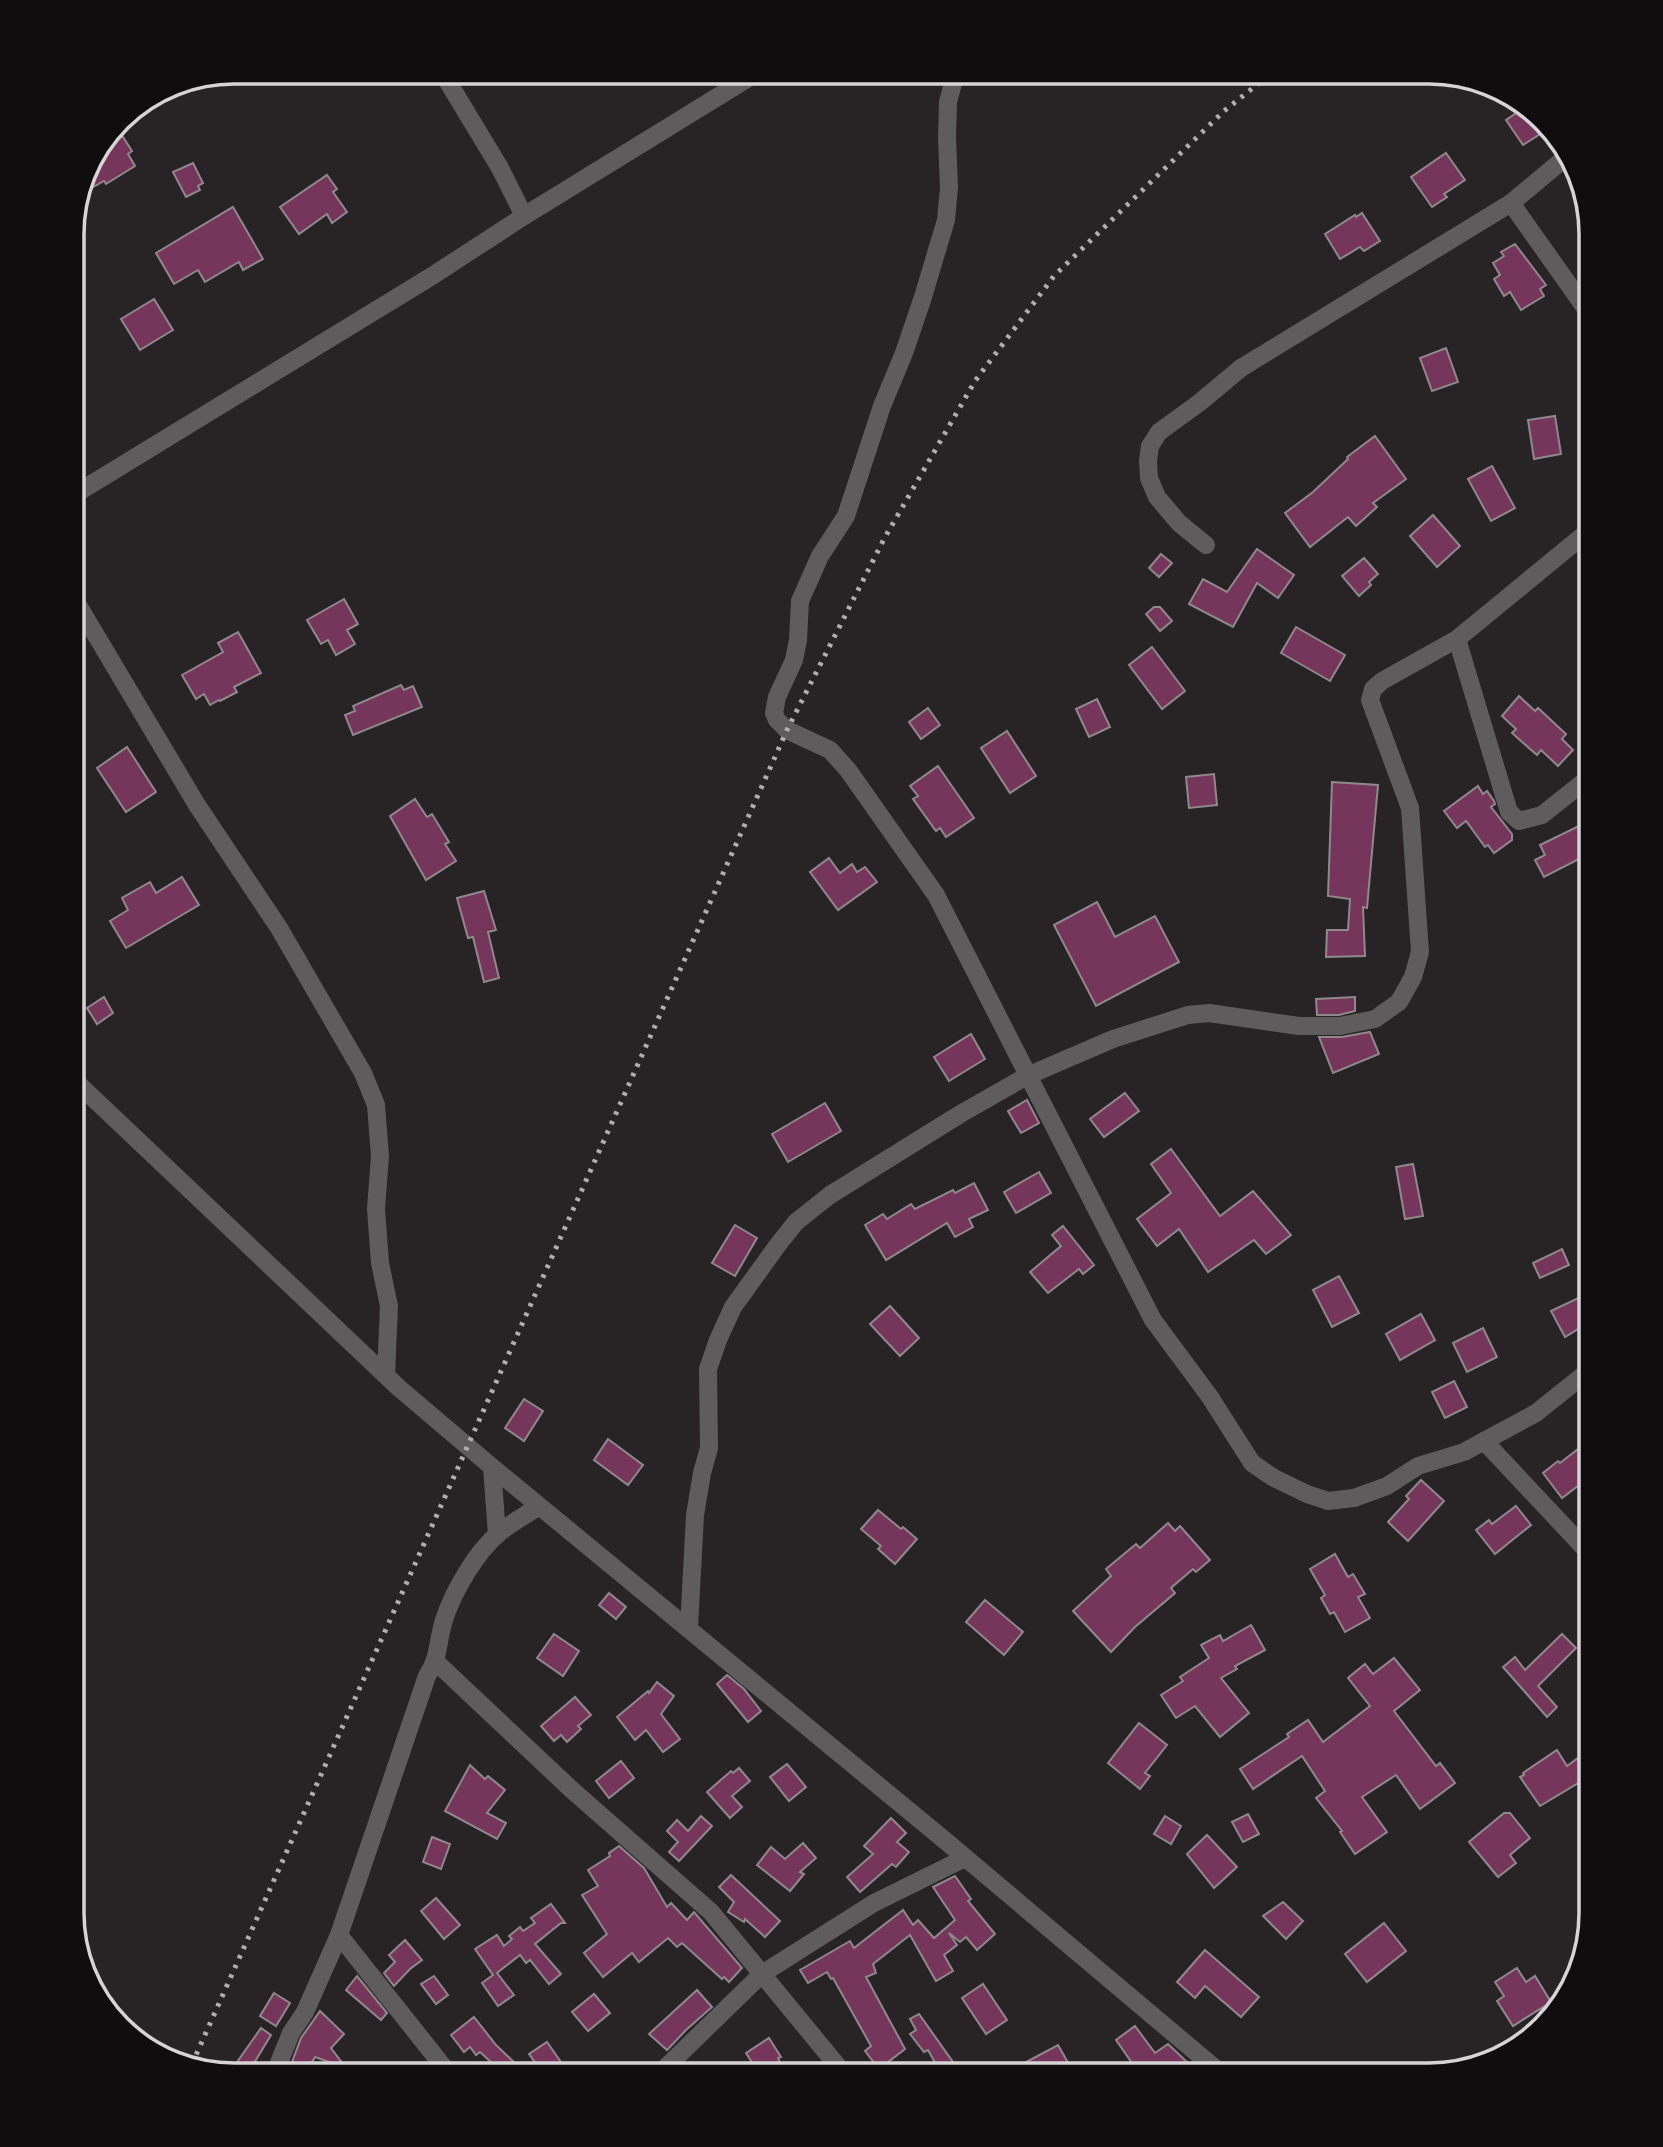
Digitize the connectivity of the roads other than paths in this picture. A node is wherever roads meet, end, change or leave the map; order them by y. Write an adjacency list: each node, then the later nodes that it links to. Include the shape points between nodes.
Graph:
1 (449, 84): 6 (street)
2 (738, 84): 6 (street)
3 (953, 84): 14 (street, via 948,102 946,220 846,516 820,556 800,601 796,650 774,713 780,725 830,750 839,760 936,895)
4 (1561, 162): 5 (street)
5 (1511, 203): 7 (street); 10 (street, via 1241,368 1159,432 1150,446 1149,478 1157,497 1179,523)
6 (524, 216): 8 (street)
7 (1579, 299)
8 (84, 489)
9 (1579, 539): 12 (street)
10 (1206, 545)
11 (84, 615): 16 (street, via 197,805 279,928 363,1073 376,1105 380,1156 376,1209 380,1263 390,1306)
12 (1457, 639): 13 (street, via 1509,812 1518,821 1542,815); 14 (street, via 1382,681 1370,700 1410,808 1420,952 1399,1002 1375,1019 1340,1026 1298,1026 1209,1013 1188,1015 1113,1039)
13 (1579, 786)
14 (1027, 1076): 18 (street, via 1153,1320 1252,1464 1307,1494 1328,1500 1354,1499 1387,1486 1418,1466); 23 (street, via 830,1195 796,1222 733,1307 708,1369 709,1448 695,1515)
15 (84, 1089): 16 (street)
16 (386, 1375): 19 (street)
17 (1579, 1379): 18 (street, via 1536,1413)
18 (1484, 1441): 22 (street)
19 (492, 1467): 20 (street); 21 (street)
20 (539, 1506): 21 (street); 23 (street)
21 (497, 1535): 24 (street, via 454,1595)
22 (1579, 1542)
23 (688, 1628): 25 (street)
24 (436, 1662): 26 (street, via 427,1676); 27 (street, via 710,1912)
25 (965, 1858): 27 (street, via 874,1903); 32 (street)
26 (340, 1935): 28 (street); 29 (street)
27 (762, 1974): 30 (street); 31 (street)
28 (279, 2063)
29 (441, 2063)
30 (670, 2063)
31 (835, 2063)
32 (1209, 2063)

